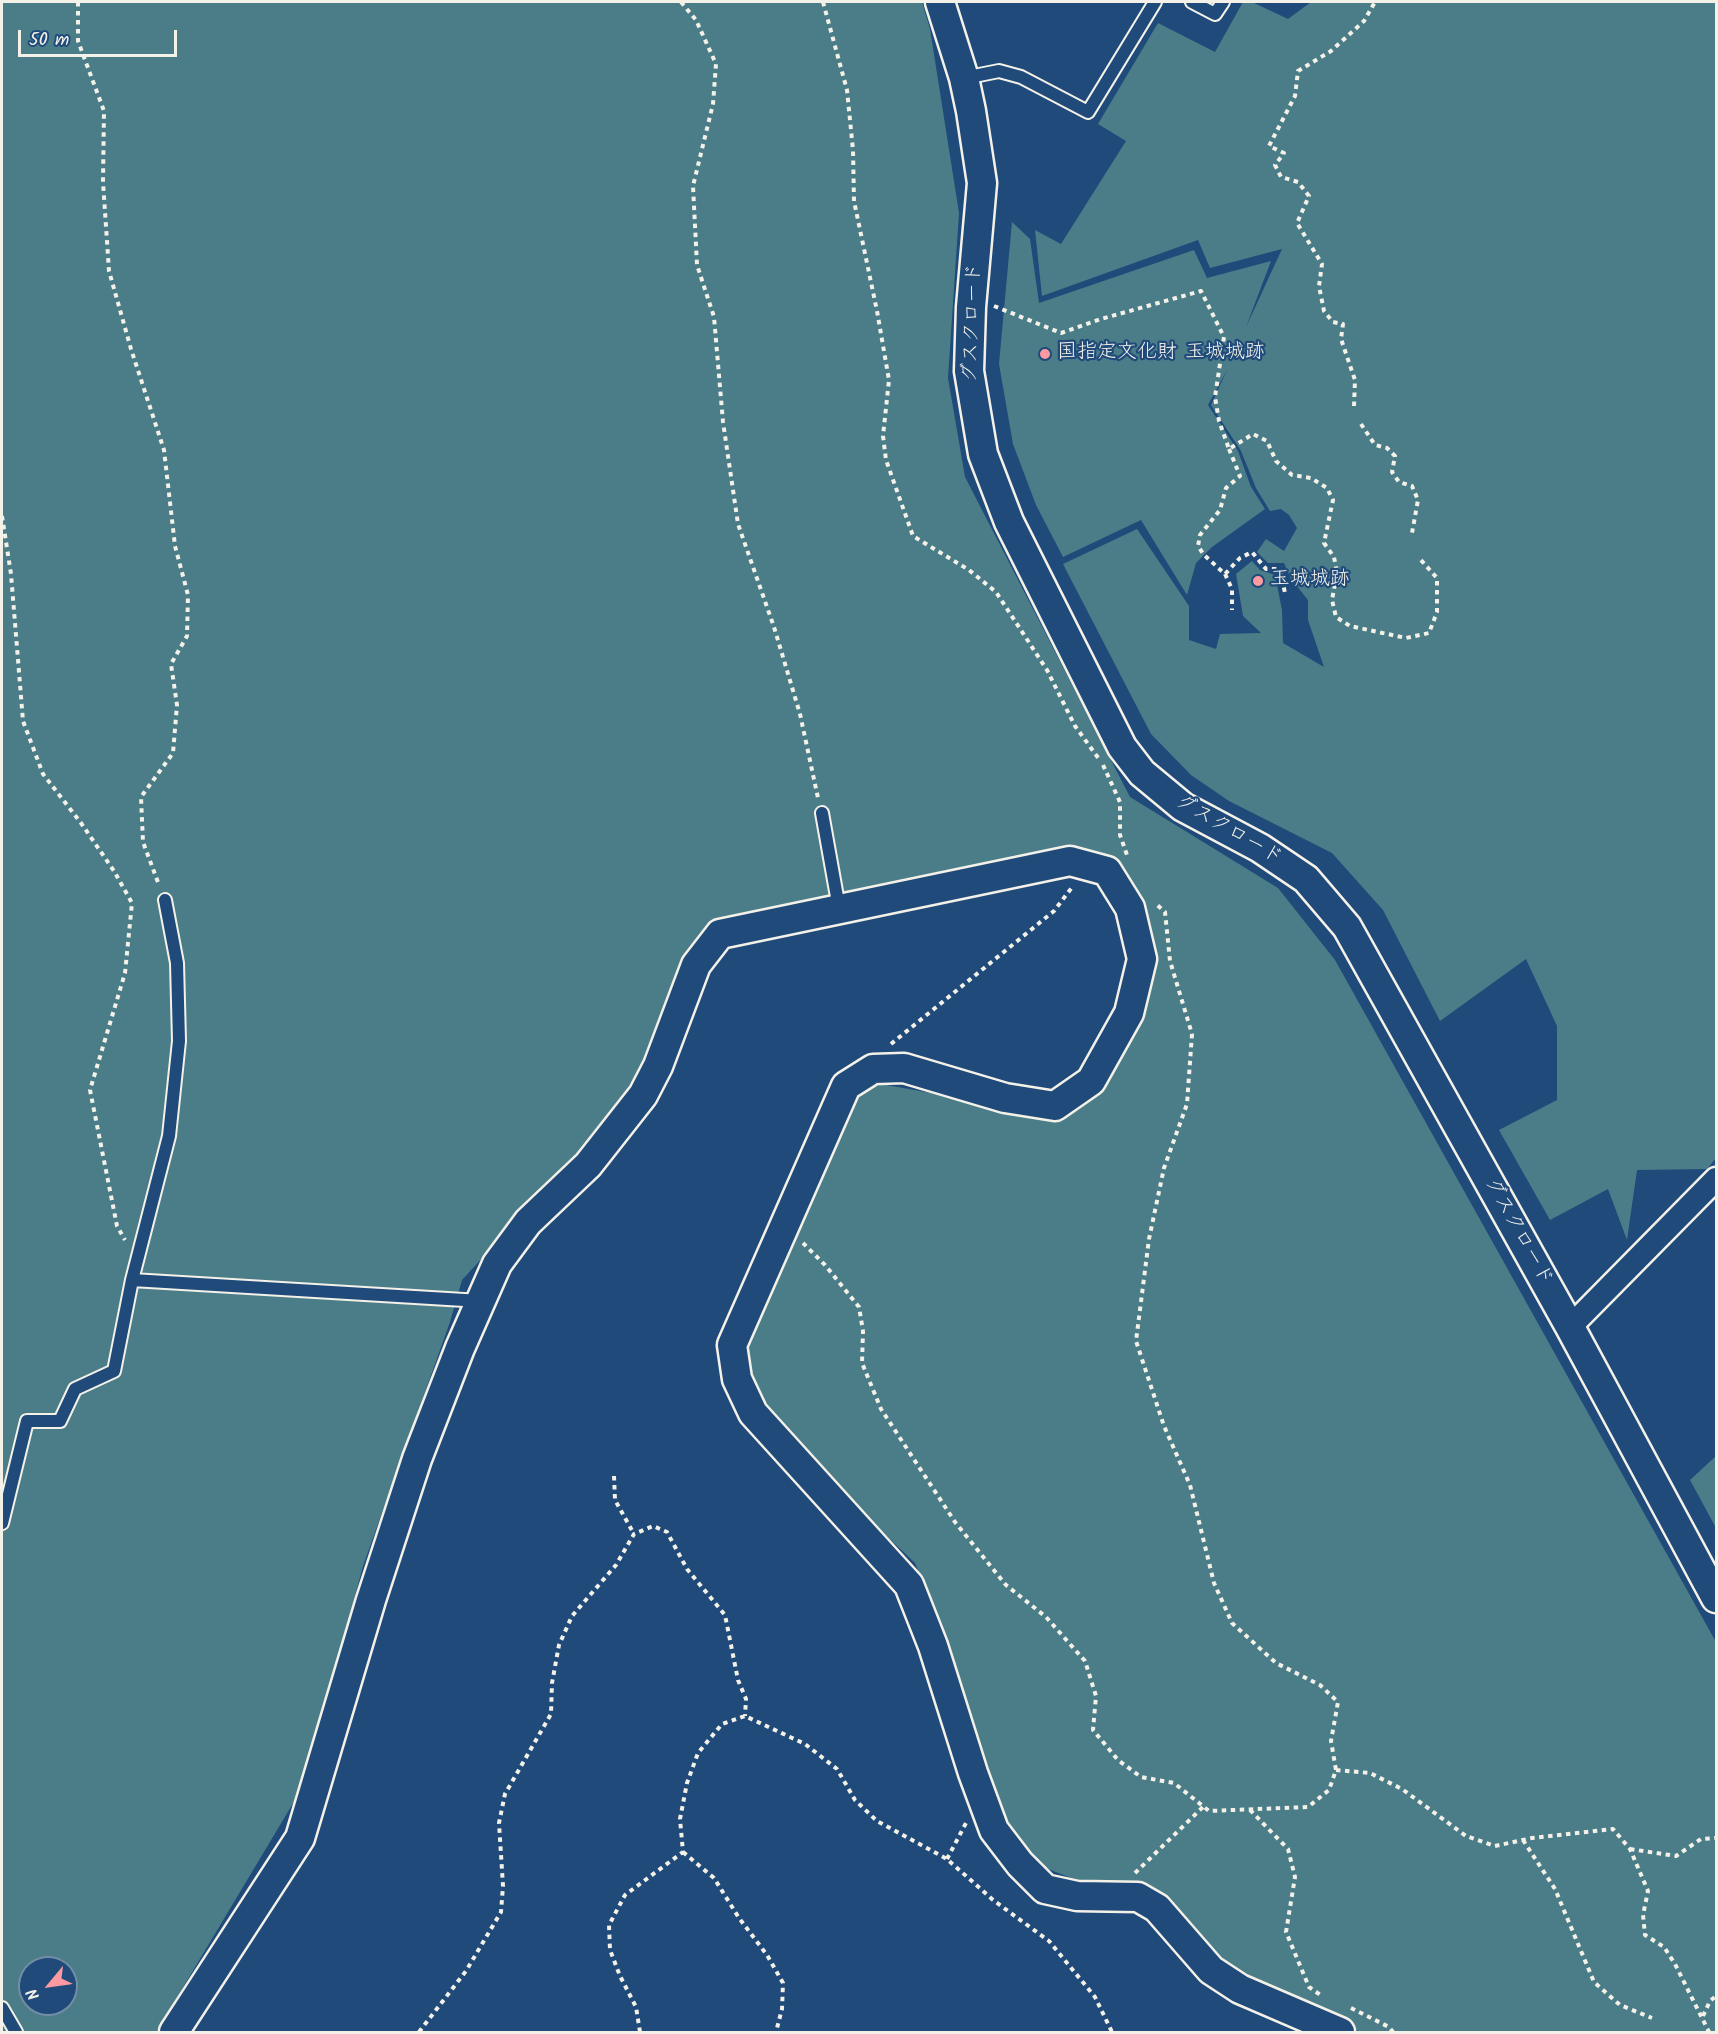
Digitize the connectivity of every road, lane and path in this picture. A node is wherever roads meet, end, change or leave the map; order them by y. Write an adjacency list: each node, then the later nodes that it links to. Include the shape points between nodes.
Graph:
1 (78, 2): 24 (path, via 78,41 104,111 103,182 109,271 164,450 175,546 188,595 187,636 171,664 177,705 173,753 141,796 143,842)
2 (681, 2): 20 (path, via 696,20 716,64 713,104 693,186 697,265 714,317 723,422 738,524 774,627)
3 (823, 2): 22 (path, via 847,90 854,201 889,380 883,436 886,460 913,536 969,570 996,592 1047,670 1075,726 1102,764 1120,802 1120,835 1130,864)
4 (940, 2): 9 (street, グスクロード)
5 (1155, 2): 9 (lane, via 1088,112 1022,77 999,71)
6 (1192, 2): 7 (lane, via 1215,14)
7 (1222, 2)
8 (1375, 2): 11 (path, via 1364,21 1331,51 1298,70 1295,96 1269,146 1284,153 1275,165 1281,177 1298,182 1309,196 1297,223 1322,264 1319,286 1324,311 1333,322 1343,324 1341,339 1354,380)
9 (964, 78): 10 (street, グスクロード, via 982,183)
10 (971, 306): 13 (path, via 995,306 1061,333 1201,291 1224,337 1215,397); 32 (street, グスクロード, via 969,371 982,454 1009,522 1122,747 1142,773 1183,807 1260,848 1306,879 1347,927)
11 (1354, 406)
12 (1361, 424): 15 (path, via 1375,445 1387,448 1395,456 1392,472 1399,482 1412,486 1418,500)
13 (1228, 449): 16 (path, via 1253,434 1268,441 1276,461 1292,475 1311,478 1327,488 1333,500 1324,543 1334,557 1337,573 1332,600 1336,617 1350,626 1406,638 1429,633 1437,612 1437,578); 17 (path, via 1240,476 1226,488 1220,510 1200,535 1198,546)
14 (2, 516): 29 (path, via 11,574 23,722 43,774 81,823 132,903 125,973 90,1090 117,1226)
15 (1412, 533)
16 (1420, 559)
17 (1226, 574): 18 (path, via 1240,558 1252,552 1266,569 1280,568); 19 (path, via 1232,589)
18 (1285, 593)
19 (1232, 610)
20 (822, 813): 25 (lane)
21 (1088, 866): 22 (street, via 1107,871); 25 (street, via 1070,861); 26 (path, via 1054,911 873,1058)
22 (1112, 880): 26 (street, via 1130,908 1142,959 1129,1013 1091,1082 1054,1106 1005,1098 904,1068)
23 (1147, 896): 38 (path, via 1164,912 1170,961 1192,1034 1187,1104 1164,1168 1149,1239 1136,1341 1164,1426 1190,1485 1214,1583 1232,1623 1276,1664 1320,1685 1338,1702 1330,1741)
24 (165, 900): 29 (lane, via 177,963 179,1041 169,1136)
25 (839, 908): 31 (street, via 720,934 696,965 643,1095 588,1165 528,1222 497,1264)
26 (873, 1069): 28 (street, via 846,1086)
27 (1716, 1179): 32 (street)
28 (786, 1222): 39 (path, via 859,1307 862,1363 881,1409 955,1522 1006,1585 1046,1617 1085,1661 1096,1696 1093,1730 1118,1760 1141,1777 1173,1783); 45 (street, via 732,1345 737,1379 753,1413 909,1585 994,1830 1045,1889 1077,1896)
29 (137, 1262): 30 (lane)
30 (132, 1280): 31 (lane); 34 (lane, via 114,1371 75,1389 60,1421 27,1421)
31 (481, 1301): 53 (street, via 417,1459 300,1838)
32 (1570, 1328): 36 (street, グスクロード)
33 (614, 1476): 35 (path, via 615,1500)
34 (2, 1523)
35 (634, 1534): 37 (path, via 653,1526 667,1532 687,1569 726,1615 738,1680 746,1699); 54 (path, via 616,1565 572,1616 559,1645 551,1713 505,1794 500,1823 504,1886 501,1912 466,1971)
36 (1716, 1598)
37 (745, 1716): 44 (path, via 722,1724 698,1753 680,1819); 57 (path, via 805,1744 837,1769 855,1800 877,1821 947,1859 993,1900 1050,1941 1095,1997)
38 (1336, 1770): 40 (path, via 1329,1790 1308,1807); 42 (path, via 1370,1773 1402,1789 1466,1836 1495,1846)
39 (1204, 1806): 40 (path, via 1209,1810); 45 (path)
40 (1250, 1809): 47 (path, via 1288,1849 1294,1877 1286,1932 1309,1986)
41 (1716, 1838): 43 (path, via 1701,1839 1676,1856)
42 (1523, 1840): 43 (path, via 1613,1828); 50 (path, via 1555,1888 1593,1982 1620,2005)
43 (1630, 1849): 49 (path, via 1648,1891 1643,1915 1645,1935 1664,1947)
44 (682, 1852): 55 (path, via 625,1895 609,1925 610,1950 636,2007); 56 (path, via 714,1878 783,1983)
45 (1110, 1897): 51 (street, via 1138,1897 1157,1908 1211,1970 1240,1989)
46 (1716, 1996): 49 (path)
47 (1326, 1998)
48 (2, 2008): 52 (lane)
49 (1703, 2017): 59 (path)
50 (1652, 2018)
51 (1343, 2019): 58 (path, via 1389,2027)
52 (16, 2032)
53 (174, 2032)
54 (419, 2032)
55 (640, 2032)
56 (776, 2032)
57 (1112, 2032)
58 (1393, 2032)
59 (1709, 2032)

